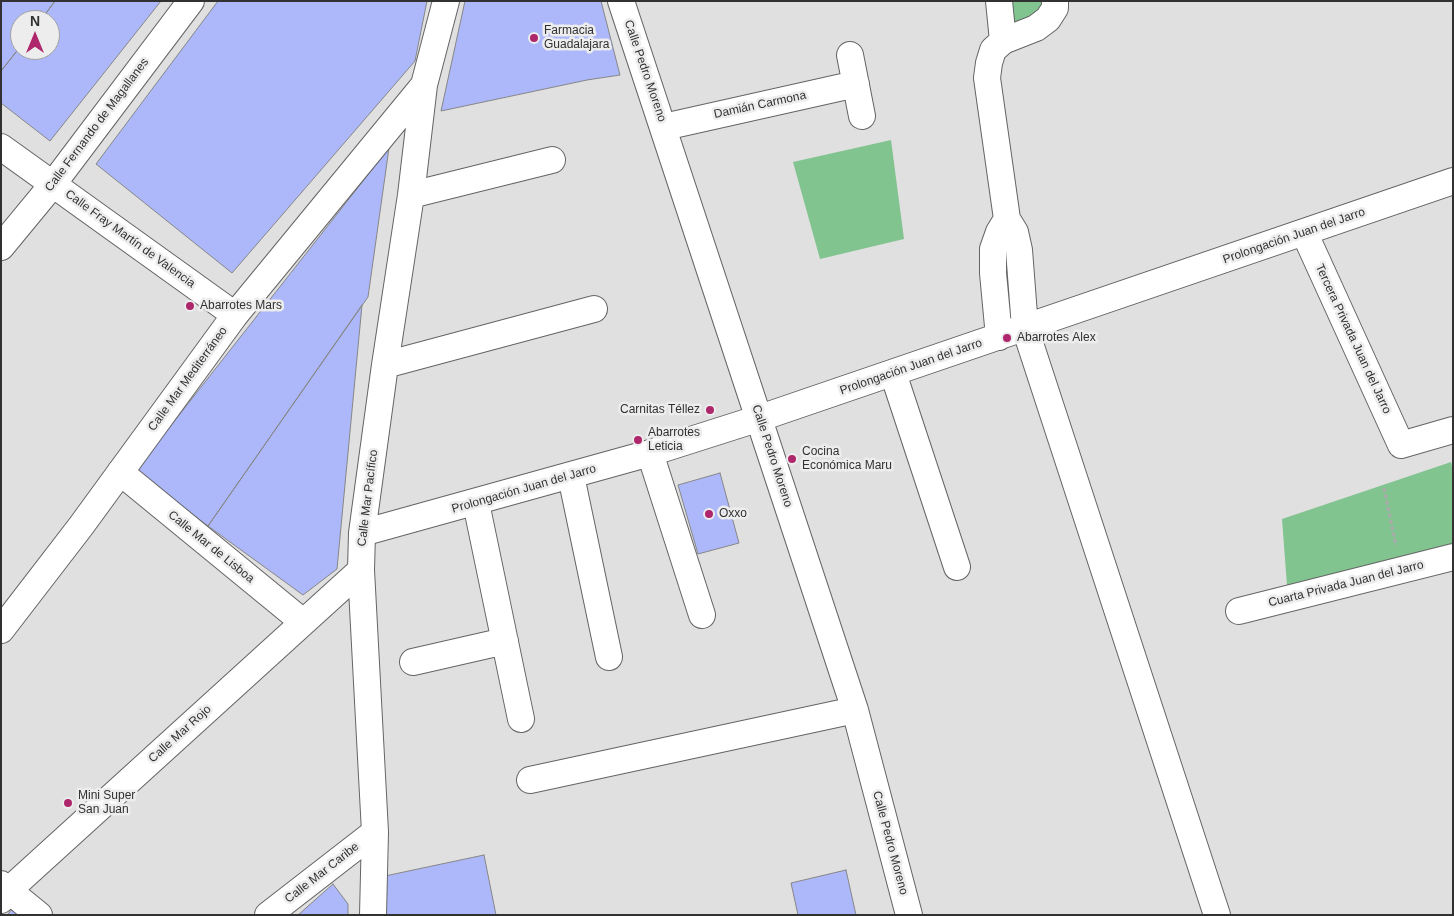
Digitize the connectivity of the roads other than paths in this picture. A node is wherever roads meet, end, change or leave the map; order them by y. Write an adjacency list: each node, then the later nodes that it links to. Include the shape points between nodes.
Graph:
1 (191, 1): 15 (street, Calle Fernando de Magallanes)
2 (446, 1): 9 (street, Calle Mar Mediterráneo)
3 (621, 1): 11 (street, Calle Pedro Moreno)
4 (999, 1): 6 (street)
5 (1055, 1): 6 (street, via 1055,8 1048,19 1036,28)
6 (1003, 41): 17 (street, via 993,50 987,78)
7 (850, 55): 8 (street)
8 (856, 84): 10 (street); 11 (street, Damián Carmona)
9 (424, 85): 16 (street, Calle Mar Pacífico); 21 (street, Calle Mar Mediterráneo)
10 (862, 116)
11 (664, 127): 26 (street, Calle Pedro Moreno)
12 (1, 147): 15 (street, Calle Fray Martín de Valencia)
13 (552, 160): 16 (street)
14 (1453, 182): 18 (street, Prolongación Juan del Jarro)
15 (53, 184): 19 (street, Calle Fernando de Magallanes); 21 (street, Calle Fray Martín de Valencia)
16 (411, 195): 24 (street, Calle Mar Pacífico)
17 (1007, 219): 22 (street, via 1016,232 1019,250); 23 (street, via 993,249 992,273)
18 (1304, 232): 22 (street, Prolongación Juan del Jarro); 27 (street, Tercera Privada Juan del Jarro, via 1401,445)
19 (1, 247)
20 (594, 309): 24 (street)
21 (235, 315): 29 (street, Calle Mar Mediterráneo)
22 (1025, 328): 23 (street, Prolongación Juan del Jarro); 52 (street)
23 (999, 337): 25 (street, Prolongación Juan del Jarro)
24 (385, 365): 32 (street, Calle Mar Pacífico)
25 (894, 373): 26 (street, Prolongación Juan del Jarro); 34 (street)
26 (760, 418): 28 (street, Prolongación Juan del Jarro); 43 (street, Calle Pedro Moreno)
27 (1452, 432)
28 (650, 453): 30 (street, Prolongación Juan del Jarro); 37 (street)
29 (120, 472): 38 (street, Calle Mar de Lisboa); 39 (street, Calle Mar Mediterráneo)
30 (571, 476): 31 (street, Prolongación Juan del Jarro); 41 (street)
31 (476, 503): 32 (street, Prolongación Juan del Jarro); 40 (street)
32 (362, 533): 35 (street, Calle Mar Pacífico)
33 (1453, 557): 36 (street, Cuarta Privada Juan del Jarro)
34 (957, 567)
35 (361, 570): 38 (street, Calle Mar Rojo); 46 (street, Calle Mar Pacífico)
36 (1239, 611)
37 (702, 616)
38 (303, 622): 47 (street, Calle Mar Rojo)
39 (1, 630)
40 (505, 641): 42 (street); 44 (street)
41 (609, 657)
42 (413, 662)
43 (855, 710): 45 (street); 51 (street, Calle Pedro Moreno)
44 (521, 719)
45 (530, 780)
46 (375, 832): 49 (street, Calle Mar Caribe); 50 (street, Calle Mar Pacífico)
47 (4, 891): 48 (street)
48 (39, 915)
49 (268, 915)
50 (373, 915)
51 (909, 915)
52 (1217, 915)

